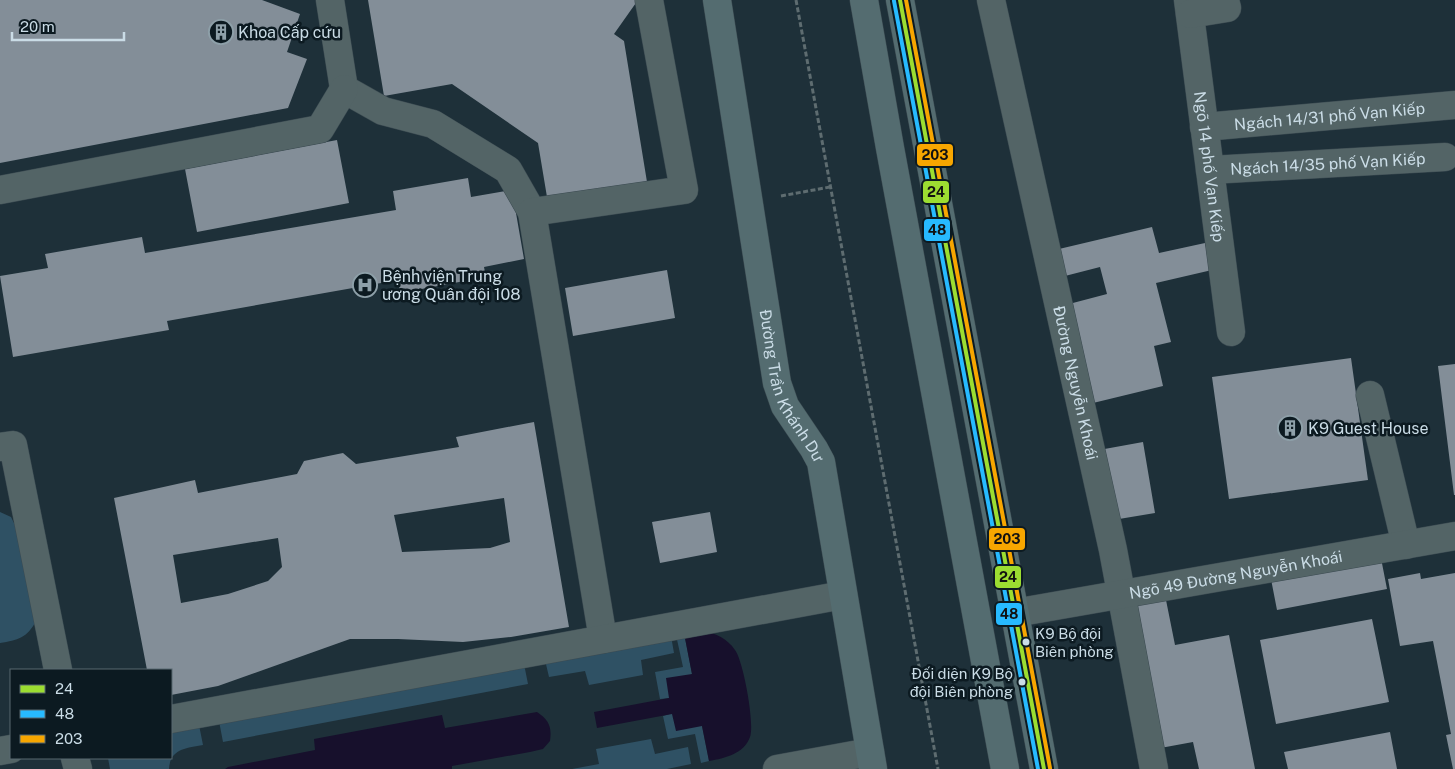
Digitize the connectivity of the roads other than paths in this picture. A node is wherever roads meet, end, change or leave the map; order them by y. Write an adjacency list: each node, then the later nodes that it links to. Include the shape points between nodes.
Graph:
1 (330, 0): 9 (street)
2 (649, 0): 15 (street, via 684,190)
3 (717, 0): 21 (main road, Đường Trần Khánh Dư, via 777,383 785,406 820,462)
4 (864, 0): 29 (main road)
5 (900, 0): 23 (main road)
6 (991, 0): 22 (street, Đường Nguyễn Khoái)
7 (1225, 0): 8 (street, via 1227,8)
8 (1189, 7): 11 (street, Ngõ 14 phố Vạn Kiếp)
9 (344, 89): 14 (street, via 320,129); 15 (street, via 383,111 433,124 508,170)
10 (1455, 105): 11 (street, Ngách 14/31 phố Vạn Kiếp)
11 (1204, 127): 13 (street, Ngõ 14 phố Vạn Kiếp)
12 (1446, 157): 13 (street, Ngách 14/35 phố Vạn Kiếp)
13 (1210, 170): 16 (street, Ngõ 14 phố Vạn Kiếp)
14 (0, 190)
15 (532, 212): 24 (street)
16 (1231, 332)
17 (1370, 395): 20 (street)
18 (0, 447): 25 (street, via 14,445)
19 (1455, 536): 20 (street, Ngõ 49 Đường Nguyễn Khoái)
20 (1406, 545): 22 (street, Ngõ 49 Đường Nguyễn Khoái)
21 (843, 595): 24 (street); 27 (main road, Đường Trần Khánh Dư)
22 (1122, 596): 23 (street, Ngõ 49 Đường Nguyễn Khoái); 31 (street, Đường Nguyễn Khoái)
23 (1015, 613): 30 (main road)
24 (603, 639): 26 (street)
25 (58, 669)
26 (172, 719)
27 (872, 761): 28 (street)
28 (777, 769)
29 (1005, 769)
30 (1044, 769)
31 (1154, 769)

